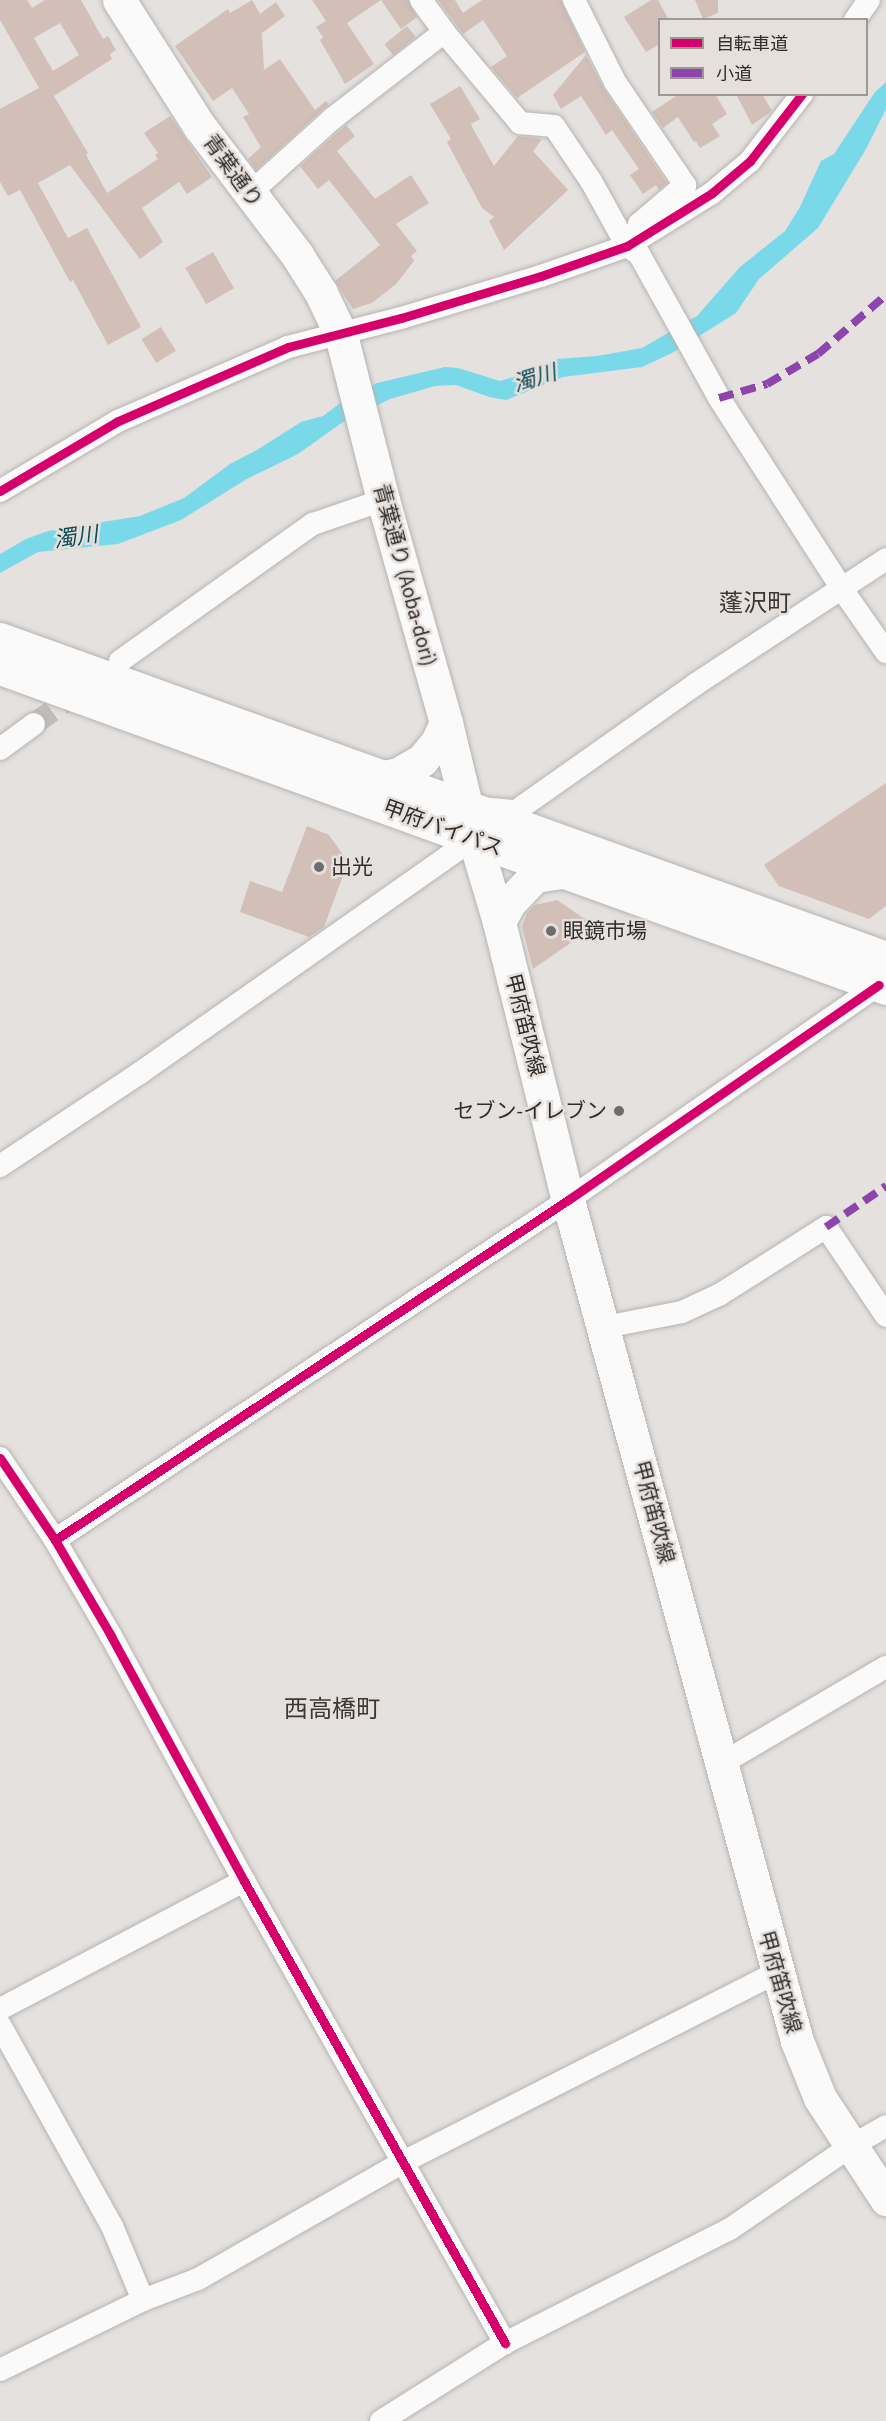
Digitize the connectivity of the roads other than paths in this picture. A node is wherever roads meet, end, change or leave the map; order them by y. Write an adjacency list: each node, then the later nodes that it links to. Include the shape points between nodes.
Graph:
1 (119, 0): 8 (main road, 青葉通り, via 200,127)
2 (422, 0): 6 (street)
3 (574, 0): 9 (street, via 615,82 685,185 639,224)
4 (869, 0): 5 (street)
5 (856, 18)
6 (444, 32): 8 (street, via 332,119); 9 (street, via 520,123 554,126)
7 (800, 96): 9 (street, via 750,161 712,193)
8 (249, 194): 10 (main road, 青葉通り, via 297,255 321,293)
9 (634, 246): 10 (street); 14 (street, via 719,398)
10 (342, 339): 11 (street, via 288,347 118,421); 12 (main road, 青葉通り (Aoba-dori))
11 (0, 491)
12 (382, 496): 17 (street, via 313,524); 19 (main road, 青葉通り (Aoba-dori))
13 (886, 559): 14 (street)
14 (842, 589): 16 (street); 23 (street, via 696,684 516,811)
15 (0, 639): 22 (main road, 甲府バイパス)
16 (886, 652)
17 (120, 661)
18 (7, 671): 23 (main road, 甲府バイパス)
19 (446, 723): 22 (main road, via 422,760 398,774); 23 (main road, 青葉通り (Aoba-dori))
20 (34, 724): 21 (street)
21 (0, 749)
22 (383, 777): 23 (main road, 甲府バイパス)
23 (471, 822): 24 (main road, 甲府バイパス); 25 (main road, 甲府笛吹線); 26 (main road, 甲府バイパス); 27 (street, via 140,1073)
24 (560, 872): 25 (main road, via 535,876 509,903); 26 (main road, 甲府バイパス)
25 (500, 922): 28 (main road, 甲府笛吹線)
26 (884, 977): 28 (street)
27 (0, 1166)
28 (568, 1200): 30 (main road, 甲府笛吹線); 32 (street)
29 (886, 1316): 30 (street, via 826,1227 719,1295 682,1312)
30 (605, 1327): 34 (main road, 甲府笛吹線)
31 (0, 1458): 32 (street)
32 (55, 1540): 35 (street, via 126,1661)
33 (886, 1667): 34 (street)
34 (721, 1764): 36 (main road, 甲府笛吹線)
35 (244, 1881): 37 (street); 41 (street)
36 (777, 1972): 40 (main road, 甲府笛吹線, via 796,2041 820,2098); 41 (street)
37 (0, 2009)
38 (0, 2025): 43 (street, via 112,2226)
39 (886, 2126): 40 (street)
40 (851, 2146): 42 (main road, 甲府笛吹線); 44 (street, via 730,2229)
41 (403, 2162): 43 (street, via 198,2279); 44 (street)
42 (886, 2199)
43 (142, 2300): 45 (street)
44 (505, 2343): 46 (street)
45 (0, 2370)
46 (381, 2421)

